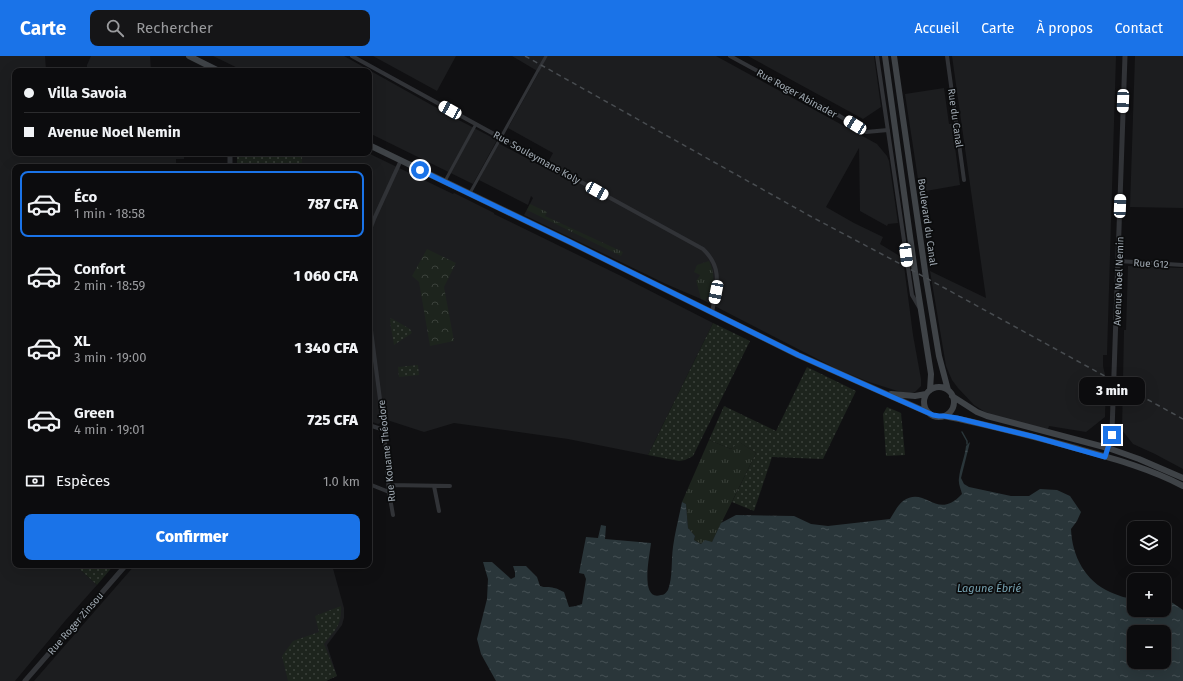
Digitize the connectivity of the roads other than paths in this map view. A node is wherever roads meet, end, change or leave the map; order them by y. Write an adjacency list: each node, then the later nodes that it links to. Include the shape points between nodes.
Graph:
1 (189, 56): 10 (main road)
2 (352, 56): 11 (street, Rue Souleymane Koly)
3 (546, 56): 13 (street)
4 (730, 56): 12 (street, Rue Roger Abinader, via 866,132)
5 (877, 56): 12 (street, Boulevard du Canal)
6 (885, 56): 22 (main road, Boulevard du Canal)
7 (894, 56): 25 (main road, Boulevard du Canal, via 926,278 939,356)
8 (947, 56): 16 (street, Rue du Canal)
9 (1125, 56): 20 (street, Avenue Noel Nemin)
10 (213, 68)
11 (476, 124): 13 (street, Rue Souleymane Koly); 17 (street)
12 (888, 130): 22 (street, Boulevard du Canal, via 912,295)
13 (501, 138): 18 (street); 23 (street, Rue Souleymane Koly, via 703,249 711,258 717,273)
14 (372, 146): 15 (main road)
15 (401, 160): 17 (main road); 19 (street)
16 (964, 180)
17 (445, 182): 18 (main road)
18 (470, 193): 23 (main road)
19 (372, 224)
20 (1118, 261): 21 (street, Rue G12); 33 (street, Avenue Noel Nemin, via 1112,432)
21 (1183, 264)
22 (922, 310): 26 (main road, Boulevard du Canal, via 931,374)
23 (712, 313): 27 (main road)
24 (372, 338): 32 (street, Rue Kouame Théodore)
25 (948, 390): 26 (main road, via 939,387); 28 (main road)
26 (928, 392): 27 (main road, via 915,396); 29 (main road, via 925,406)
27 (886, 394): 29 (main road)
28 (952, 396): 30 (main road, via 951,410); 33 (main road, via 977,412 994,419)
29 (929, 413): 30 (main road)
30 (944, 416): 34 (main road, via 1035,437)
31 (372, 426): 32 (street)
32 (384, 430): 37 (street, Rue Kouame Théodore)
33 (1108, 448): 34 (street, Avenue Noel Nemin); 35 (main road)
34 (1105, 457): 40 (main road, via 1141,468)
35 (1183, 478)
36 (372, 485): 41 (street)
37 (389, 485): 38 (street); 41 (street, Rue Kouame Théodore)
38 (434, 486): 39 (street); 42 (street)
39 (450, 486)
40 (1183, 486)
41 (389, 492): 43 (street, Rue Kouame Théodore)
42 (439, 511)
43 (393, 515)
44 (123, 568): 45 (street, Rue Roger Zinsou)
45 (25, 681)

